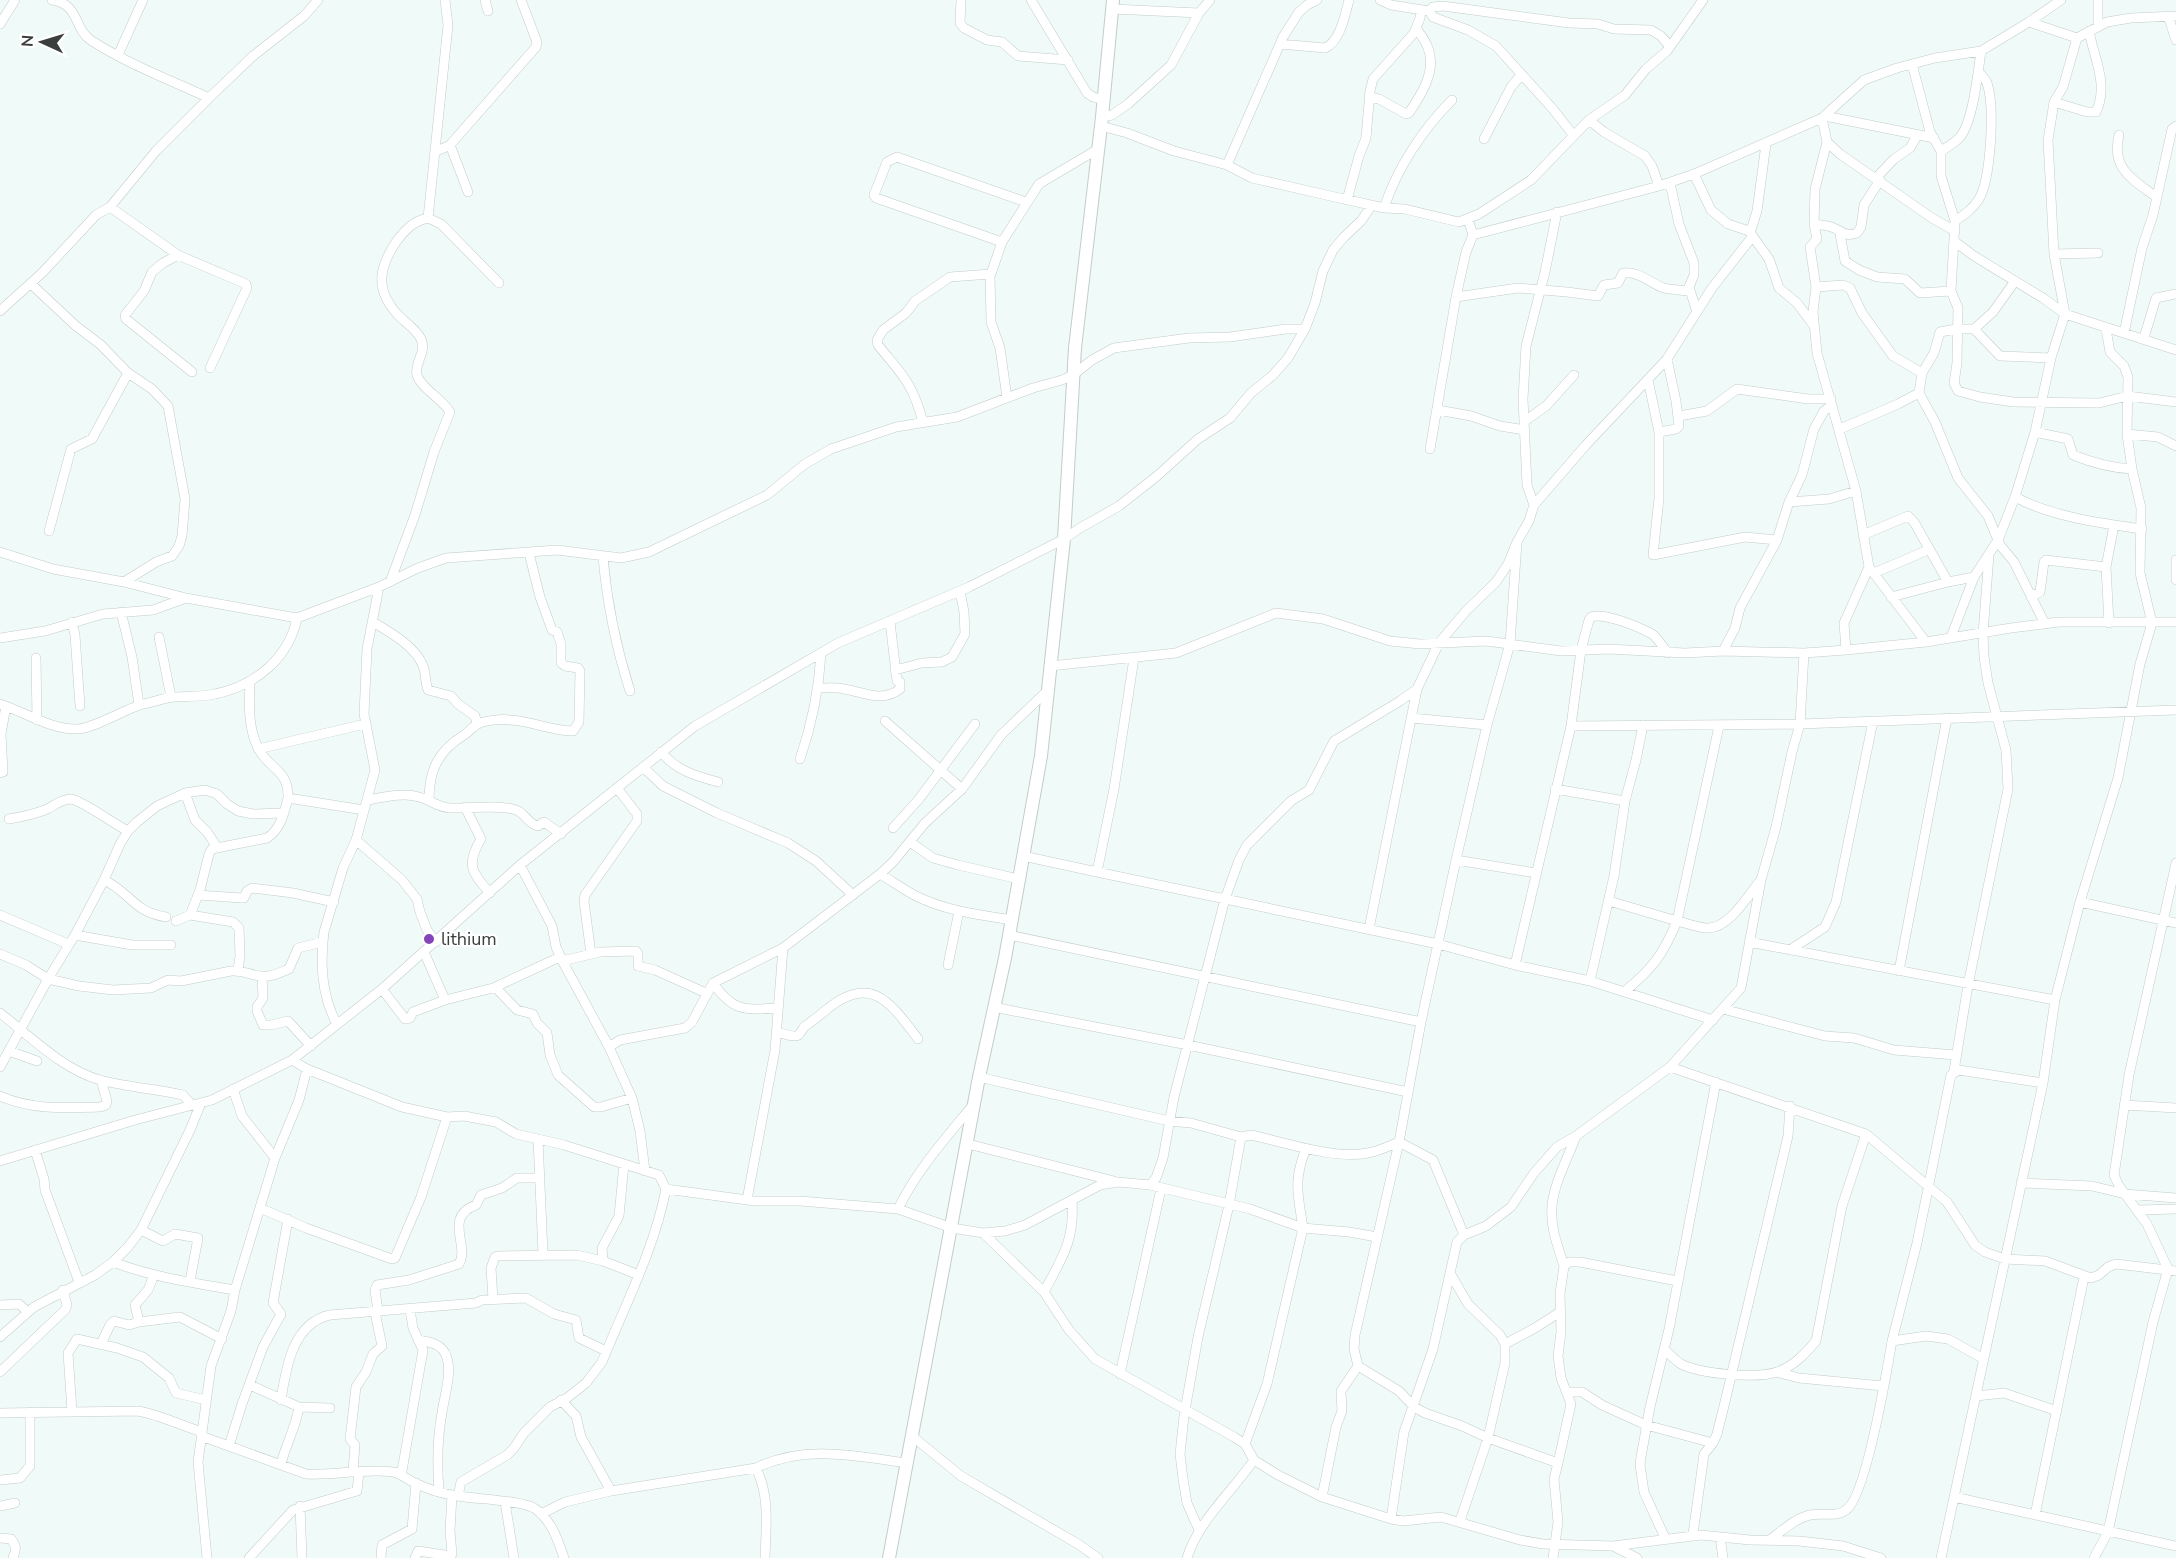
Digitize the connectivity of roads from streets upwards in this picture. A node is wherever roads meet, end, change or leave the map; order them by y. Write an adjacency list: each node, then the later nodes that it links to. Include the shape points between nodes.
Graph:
1 (15, 0): 24 (street)
2 (52, 0): 17 (street)
3 (143, 0): 32 (street)
4 (318, 0): 38 (street)
5 (445, 0): 55 (street, via 448,25)
6 (485, 0): 19 (street)
7 (521, 0): 52 (street, via 536,48)
8 (961, 0): 33 (street, via 960,23 964,28 987,40 1002,42 1018,56)
9 (1031, 0): 33 (street)
10 (1210, 0): 21 (street)
11 (1317, 0): 29 (street, via 1299,12)
12 (1349, 0): 29 (street, via 1330,47)
13 (1380, 0): 20 (street)
14 (1703, 0): 30 (street)
15 (2061, 0): 23 (street)
16 (2098, 0): 26 (street)
17 (67, 2): 32 (street, via 89,39)
18 (1112, 5): 21 (street); 39 (street)
19 (488, 11)
20 (1425, 11): 25 (street); 30 (street, via 1443,6 1614,29 1651,30); 36 (street, via 1491,42)
21 (1199, 12): 44 (street, via 1171,65 1128,104)
22 (2172, 16): 26 (street, via 2131,18); 28 (street)
23 (2029, 22): 27 (street); 31 (street)
24 (0, 24)
25 (1416, 28): 37 (street, via 1373,79); 37 (street, via 1428,46 1429,81 1409,113)
26 (2094, 28): 27 (street); 41 (street, via 2094,55 2101,72 2101,102 2096,112)
27 (2077, 38): 41 (street, via 2063,87)
28 (2176, 40)
29 (1280, 44): 57 (street)
30 (1670, 46): 43 (street, via 1625,95)
31 (1982, 51): 34 (street); 35 (street)
32 (118, 55): 38 (street)
33 (1068, 60): 39 (street, via 1088,93)
34 (1912, 64): 42 (street, via 1864,80); 49 (street)
35 (1978, 71): 56 (street, via 1965,130); 73 (street, via 1986,81 1992,110 1988,166 1980,197)
36 (1521, 75): 46 (street); 50 (street)
37 (1369, 97): 64 (street, via 1366,138)
38 (209, 98): 67 (street, via 156,150)
39 (1104, 100): 44 (street)
40 (1452, 100): 68 (street, via 1425,129)
41 (2054, 102): 79 (street, via 2048,140)
42 (1823, 117): 48 (street); 51 (street); 53 (street)
43 (1589, 120): 46 (street); 61 (street, via 1645,156)
44 (1101, 122): 54 (street); 57 (street, via 1174,151)
45 (2176, 126): 63 (street)
46 (1574, 135): 71 (street, via 1531,180)
47 (2119, 135): 63 (street, via 2116,148 2122,169)
48 (1917, 136): 49 (street); 59 (street)
49 (1934, 138): 56 (street)
50 (1484, 139)
51 (1827, 142): 59 (street); 72 (street, via 1816,179)
52 (450, 144): 55 (street); 62 (street)
53 (1766, 144): 58 (street); 74 (street)
54 (1098, 149): 65 (street, via 1042,181); 108 (street)
55 (435, 152): 70 (street)
56 (1941, 152): 73 (street, via 1941,177)
57 (1227, 165): 64 (street, via 1252,177)
58 (1694, 174): 60 (street); 74 (street, via 1711,210 1728,224)
59 (1878, 179): 73 (street); 75 (street, via 1864,205 1857,233)
60 (1670, 183): 61 (street); 87 (street, via 1679,224 1694,262)
61 (1659, 186): 69 (street)
62 (468, 192)
63 (2155, 196): 99 (street)
64 (1347, 200): 66 (street)
65 (1026, 202): 77 (street); 77 (street, via 897,157 887,162 876,198)
66 (1372, 205): 68 (street); 98 (street, via 1333,250)
67 (110, 207): 80 (street); 84 (street, via 96,215)
68 (1384, 208): 71 (street, via 1454,221)
69 (1557, 212): 76 (street); 86 (street)
70 (428, 218): 83 (street, via 441,224); 151 (street, via 405,230 389,254 382,269 382,288 385,298 422,341 417,374 423,385 450,411)
71 (1468, 219): 76 (street)
72 (1814, 225): 75 (street, via 1834,228); 85 (street, via 1817,239 1810,247)
73 (1954, 231): 82 (street, via 1974,256); 88 (street)
74 (1750, 234): 92 (street); 94 (street, via 1769,259 1779,288 1797,303)
75 (1840, 234): 88 (street, via 1845,261 1855,268 1877,277 1905,279 1920,293)
76 (1473, 235): 90 (street)
77 (1002, 242): 81 (street)
78 (2098, 253): 79 (street)
79 (2054, 254): 93 (street)
80 (178, 255): 104 (street, via 246,284); 105 (street, via 152,272 144,291 125,315)
81 (990, 275): 113 (street, via 992,322); 119 (street, via 951,277 915,301 879,337 878,345 912,388)
82 (2015, 281): 93 (street); 96 (street, via 1993,312)
83 (499, 283)
84 (31, 284): 91 (street); 106 (street)
85 (1816, 287): 94 (street); 107 (street, via 1850,288 1862,313 1893,356)
86 (1540, 289): 87 (street, via 1598,296 1604,285 1618,284 1623,273 1630,272 1662,287); 90 (street, via 1506,289); 120 (street, via 1526,346)
87 (1689, 291): 92 (street)
88 (1951, 291): 95 (street, via 1958,308)
89 (2176, 294): 100 (street, via 2156,298)
90 (1456, 297): 117 (street)
91 (0, 311)
92 (1697, 312): 103 (street)
93 (2065, 314): 97 (street); 102 (street)
94 (1815, 328): 114 (street, via 1817,353)
95 (1956, 329): 96 (street); 107 (street, via 1940,332); 115 (street, via 1954,383 1958,391 1980,398)
96 (1974, 329): 102 (street, via 2000,356)
97 (2106, 329): 99 (street); 112 (street, via 2110,352 2124,366 2128,377)
98 (1305, 330): 108 (street, via 1114,348); 136 (street, via 1288,358 1230,418 1198,439 1119,506)
99 (2124, 333): 100 (street)
100 (2144, 338): 101 (street)
101 (2176, 350)
102 (2051, 357): 115 (street)
103 (1667, 358): 110 (street); 118 (street)
104 (210, 368)
105 (192, 372)
106 (128, 373): 134 (street, via 92,439 71,449); 150 (street, via 168,406 185,499 182,536 172,556 156,561)
107 (1922, 373): 111 (street)
108 (1073, 375): 113 (street); 136 (street)
109 (1574, 375): 120 (street)
110 (1648, 380): 122 (street); 131 (street)
111 (1919, 393): 121 (street); 138 (street, via 1958,478 1988,516)
112 (2128, 396): 115 (street, via 2099,403); 116 (street); 124 (street)
113 (1007, 398): 119 (street, via 957,417)
114 (1832, 402): 118 (street, via 1737,388 1707,411); 121 (street); 130 (street, via 1815,429 1802,475)
115 (2041, 402): 123 (street)
116 (2176, 402)
117 (1438, 410): 120 (street, via 1500,426); 126 (street)
118 (1679, 416): 122 (street, via 1678,428)
119 (923, 422): 144 (street, via 831,449 767,495 650,552)
120 (1525, 425): 131 (street, via 1527,484)
121 (1840, 429): 128 (street)
122 (1659, 432): 137 (street, via 1659,498 1653,555 1744,537)
123 (2035, 432): 127 (street, via 2068,439 2073,455 2087,461); 129 (street)
124 (2127, 434): 125 (street, via 2158,437); 127 (street)
125 (2176, 446)
126 (1430, 449)
127 (2132, 469): 133 (street)
128 (1856, 491): 130 (street, via 1829,499); 135 (street)
129 (2015, 497): 132 (street, via 2042,509); 138 (street)
130 (1789, 502): 137 (street)
131 (1534, 505): 139 (street)
132 (2114, 525): 133 (street); 146 (street)
133 (2142, 529): 165 (street, via 2140,573)
134 (49, 531)
135 (1863, 536): 140 (street, via 1908,516); 147 (street)
136 (1064, 539): 154 (street); 182 (street)
137 (1777, 540): 176 (street)
138 (1998, 540): 142 (street); 156 (street)
139 (1517, 542): 172 (street, via 1496,582); 173 (street)
140 (1928, 550): 147 (street); 152 (street)
141 (1, 551): 150 (street, via 53,569)
142 (1990, 552): 148 (street); 167 (street)
143 (529, 553): 144 (street, via 560,550); 151 (street, via 446,558); 202 (street, via 542,604 561,641 561,663 580,670 579,722 573,731 507,719)
144 (603, 557): 188 (street, via 617,651)
145 (2176, 560): 149 (street)
146 (2106, 567): 156 (street, via 2046,560 2040,592); 164 (street)
147 (1871, 570): 155 (street); 175 (street, via 1844,623)
148 (1974, 577): 152 (street); 169 (street)
149 (2176, 580)
150 (124, 582): 157 (street)
151 (390, 582): 153 (street)
152 (1948, 582): 155 (street)
153 (379, 587): 159 (street); 161 (street)
154 (960, 591): 162 (street); 183 (street, via 965,634 952,657)
155 (1891, 597): 171 (street)
156 (2031, 597): 166 (street)
157 (186, 598): 158 (street, via 153,610); 159 (street)
158 (121, 612): 160 (street); 191 (street)
159 (297, 618): 184 (street, via 283,653)
160 (72, 622): 170 (street); 192 (street)
161 (373, 622): 201 (street, via 367,649); 202 (street, via 399,637 420,658 428,690 451,696 475,716)
162 (890, 622): 177 (street); 183 (street)
163 (2176, 622): 165 (street)
164 (2109, 623): 165 (street); 166 (street)
165 (2152, 623): 193 (street)
166 (2045, 624): 167 (street)
167 (1983, 634): 169 (street); 195 (street)
168 (159, 637): 189 (street)
169 (1951, 637): 171 (street)
170 (0, 638)
171 (1926, 642): 175 (street)
172 (1438, 643): 173 (street); 181 (street, via 1390,641 1323,619 1276,613 1176,653); 186 (street)
173 (1510, 644): 174 (street); 205 (street)
174 (1581, 650): 178 (street); 178 (street, via 1591,616 1600,615 1653,635); 207 (street)
175 (1846, 650): 179 (street)
176 (1722, 651): 178 (street); 179 (street)
177 (821, 653): 185 (street); 210 (street, via 695,726)
178 (1667, 653)
179 (1804, 653): 204 (street)
180 (36, 658): 198 (street)
181 (1134, 658): 182 (street); 238 (street)
182 (1050, 666): 187 (street)
183 (896, 670): 185 (street, via 900,688 884,696)
184 (250, 683): 189 (street, via 215,694); 209 (street, via 250,719)
185 (819, 688): 211 (street)
186 (1417, 688): 196 (street); 247 (street, via 1334,741 1309,790 1291,801 1246,845)
187 (1048, 690): 217 (street, via 1001,735); 234 (street)
188 (630, 691)
189 (171, 697): 191 (street)
190 (3, 705): 198 (street); 214 (street)
191 (140, 705): 198 (street, via 79,729)
192 (80, 706)
193 (2132, 710): 194 (street); 195 (street); 250 (street, via 2118,778)
194 (2176, 710)
195 (1997, 716): 197 (street); 282 (street, via 2006,750 2008,789)
196 (1411, 718): 205 (street); 258 (street)
197 (1947, 718): 200 (street); 276 (street)
198 (37, 720)
199 (885, 721): 213 (street)
200 (1873, 721): 204 (street); 268 (street, via 1836,902 1825,927)
201 (365, 724): 209 (street); 221 (street, via 375,770)
202 (477, 724): 222 (street, via 446,747 432,773)
203 (975, 724): 213 (street)
204 (1800, 724): 208 (street); 243 (street)
205 (1487, 725): 235 (street)
206 (1643, 725): 207 (street); 208 (street); 223 (street)
207 (1571, 726): 218 (street)
208 (1719, 726): 256 (street)
209 (258, 749): 220 (street, via 284,776)
210 (661, 752): 212 (street); 215 (street, via 680,770)
211 (800, 759)
212 (643, 767): 216 (street); 246 (street, via 663,786 788,843 816,861)
213 (940, 771): 217 (street); 228 (street)
214 (0, 773)
215 (718, 782)
216 (617, 788): 230 (street); 271 (street, via 637,814 637,821 585,895)
217 (962, 789): 232 (street)
218 (1555, 789): 223 (street); 239 (street)
219 (185, 793): 226 (street, via 205,790 218,794 238,811); 229 (street, via 157,806); 233 (street, via 195,820)
220 (288, 798): 225 (street); 226 (street)
221 (368, 800): 222 (street, via 412,795); 225 (street)
222 (429, 800): 224 (street, via 440,806)
223 (1625, 801): 248 (street)
224 (465, 807): 230 (street, via 516,810 533,825 544,822); 244 (street, via 481,839 473,849 473,871)
225 (364, 810): 231 (street)
226 (284, 813): 233 (street, via 267,838)
227 (9, 819): 229 (street, via 41,812 71,799)
228 (893, 828)
229 (128, 831): 242 (street)
230 (561, 834): 237 (street)
231 (356, 840): 249 (street); 262 (street, via 402,880 417,899 427,930)
232 (910, 842): 240 (street); 241 (street, via 933,858)
233 (217, 848): 245 (street, via 209,854)
234 (1023, 856): 238 (street); 241 (street)
235 (1456, 860): 239 (street); 265 (street)
236 (2176, 863): 255 (street)
237 (520, 865): 244 (street); 272 (street, via 552,926)
238 (1097, 872): 247 (street)
239 (1536, 873): 274 (street)
240 (880, 874): 246 (street); 251 (street, via 916,896)
241 (1019, 879): 254 (street)
242 (104, 880): 253 (street, via 143,910 171,919); 259 (street)
243 (1761, 880): 256 (street, via 1718,926 1707,928); 263 (street)
244 (490, 893): 262 (street)
245 (198, 895): 249 (street, via 244,898 252,888); 253 (street)
246 (853, 895): 267 (street)
247 (1225, 899): 258 (street); 277 (street)
248 (1609, 901): 256 (street); 280 (street)
249 (334, 902): 261 (street)
250 (2080, 902): 255 (street); 288 (street)
251 (959, 911): 254 (street); 273 (street)
252 (0, 915): 264 (street)
253 (190, 915): 275 (street, via 233,922 238,928)
254 (1012, 920): 260 (street)
255 (2164, 920): 257 (street); 320 (street)
256 (1677, 921): 285 (street, via 1665,950)
257 (2176, 923)
258 (1369, 929): 265 (street)
259 (75, 935): 264 (street); 266 (street, via 132,945)
260 (1009, 935): 277 (street); 289 (street)
261 (323, 942): 278 (street, via 298,948 289,969); 295 (street, via 325,987 329,1010)
262 (436, 942): 269 (street)
263 (1749, 942): 268 (street); 291 (street, via 1741,988)
264 (69, 944): 279 (street)
265 (1438, 944): 274 (street); 294 (street)
266 (171, 945)
267 (783, 948): 281 (street); 290 (street)
268 (1790, 950): 276 (street)
269 (424, 952): 284 (street); 287 (street)
270 (0, 954): 279 (street)
271 (591, 954): 272 (street); 286 (street, via 636,951 638,966)
272 (561, 959): 283 (street); 301 (street)
273 (948, 965)
274 (1515, 965): 280 (street)
275 (238, 970): 278 (street); 279 (street, via 129,990)
276 (1899, 971): 282 (street)
277 (1205, 975): 294 (street); 299 (street)
278 (262, 976): 300 (street, via 263,999 257,1011 263,1025 288,1021)
279 (48, 979): 296 (street)
280 (1590, 981): 285 (street)
281 (713, 983): 286 (street); 290 (street, via 732,1004 745,1009)
282 (1968, 985): 288 (street); 303 (street)
283 (493, 988): 287 (street); 317 (street, via 517,1010 533,1014 547,1033 558,1075 594,1107)
284 (382, 989): 287 (street, via 405,1019); 295 (street)
285 (1624, 992): 293 (street)
286 (706, 993): 301 (street, via 686,1028 620,1040)
287 (445, 1000)
288 (2055, 1000): 313 (street)
289 (993, 1007): 299 (street); 310 (street)
290 (777, 1008): 297 (street)
291 (1723, 1009): 293 (street); 303 (street, via 1894,1050)
292 (0, 1013): 296 (street)
293 (1713, 1020): 307 (street)
294 (1421, 1022): 315 (street)
295 (337, 1024): 300 (street)
296 (20, 1028): 302 (street); 311 (street, via 76,1070)
297 (776, 1032): 298 (street, via 799,1035 842,998 863,993 890,1003); 346 (street)
298 (918, 1039)
299 (1188, 1045): 315 (street); 324 (street)
300 (311, 1046): 304 (street)
301 (609, 1047): 317 (street)
302 (9, 1051): 305 (street); 306 (street)
303 (1956, 1055): 309 (street)
304 (292, 1060): 308 (street); 314 (street)
305 (37, 1061)
306 (0, 1067)
307 (1670, 1067): 312 (street); 326 (street)
308 (307, 1069): 323 (street, via 402,1107); 333 (street)
309 (1954, 1071): 313 (street); 341 (street)
310 (979, 1077): 318 (street); 324 (street)
311 (100, 1080): 316 (street, via 106,1106 53,1108 24,1105); 319 (street, via 183,1095)
312 (1716, 1082): 321 (street); 371 (street)
313 (2043, 1083): 339 (street)
314 (233, 1089): 319 (street); 333 (street, via 242,1116)
315 (1408, 1092): 329 (street)
316 (0, 1096)
317 (632, 1098): 336 (street)
318 (974, 1103): 330 (street); 350 (street, via 921,1168)
319 (196, 1104): 332 (street); 356 (street, via 190,1130)
320 (2124, 1105): 322 (street); 344 (street, via 2114,1175)
321 (1790, 1106): 325 (street); 396 (street, via 1788,1136)
322 (2176, 1108)
323 (447, 1117): 328 (street, via 496,1122 516,1134); 353 (street, via 395,1258)
324 (1169, 1121): 327 (street); 340 (street, via 1163,1158)
325 (1866, 1134): 341 (street); 394 (street, via 1842,1206 1816,1341 1803,1356)
326 (1576, 1136): 358 (street, via 1545,1160 1511,1207 1486,1226); 364 (street, via 1551,1208)
327 (1241, 1137): 331 (street, via 1251,1135); 348 (street)
328 (538, 1139): 335 (street); 337 (street)
329 (1399, 1142): 331 (street, via 1350,1155); 358 (street, via 1432,1160); 359 (street)
330 (968, 1144): 338 (street); 354 (street)
331 (1306, 1148): 355 (street, via 1296,1186)
332 (35, 1150): 334 (street); 372 (street, via 45,1190)
333 (275, 1158): 349 (street)
334 (0, 1161)
335 (624, 1164): 336 (street); 362 (street, via 619,1216 602,1248)
336 (645, 1171): 342 (street, via 660,1175)
337 (540, 1178): 360 (street); 380 (street, via 517,1178 481,1195 476,1205 464,1212 458,1229 462,1258 459,1264 409,1280 377,1285)
338 (1118, 1182): 340 (street); 347 (street, via 1100,1185)
339 (2021, 1183): 344 (street, via 2092,1186); 361 (street)
340 (1150, 1185): 343 (street)
341 (1929, 1187): 361 (street, via 1947,1202 1975,1245); 386 (street)
342 (666, 1189): 346 (street); 368 (street, via 654,1238)
343 (1161, 1189): 348 (street); 395 (street)
344 (2125, 1194): 345 (street); 352 (street)
345 (2176, 1198)
346 (747, 1200): 350 (street)
347 (1071, 1200): 357 (street, via 1025,1225); 375 (street, via 1073,1219 1068,1245)
348 (1229, 1205): 355 (street); 407 (street)
349 (260, 1208): 353 (street); 374 (street)
350 (898, 1209): 354 (street)
351 (2176, 1209): 352 (street)
352 (2138, 1210): 365 (street)
353 (288, 1219): 397 (street, via 273,1303 281,1314)
354 (952, 1228): 357 (street); 414 (street)
355 (1303, 1228): 359 (street); 417 (street, via 1267,1384)
356 (141, 1230): 363 (street); 370 (street, via 163,1241 175,1234 198,1238)
357 (983, 1233): 375 (street)
358 (1464, 1235): 366 (street, via 1457,1242)
359 (1377, 1237): 392 (street, via 1355,1335)
360 (543, 1254): 362 (street); 376 (street, via 495,1257 491,1268)
361 (2005, 1259): 369 (street, via 2045,1261); 391 (street)
362 (603, 1261): 368 (street)
363 (113, 1262): 367 (street); 372 (street)
364 (1564, 1266): 371 (street, via 1580,1262); 381 (street)
365 (2172, 1270): 369 (street, via 2115,1264 2099,1275); 442 (street, via 2153,1322)
366 (1450, 1273): 388 (street, via 1468,1304); 406 (street)
367 (154, 1275): 370 (street); 382 (street, via 135,1305)
368 (639, 1275): 390 (street)
369 (2084, 1277): 409 (street)
370 (190, 1281): 374 (street)
371 (1677, 1281): 389 (street)
372 (79, 1282): 373 (street)
373 (63, 1290): 379 (street); 393 (street, via 65,1310)
374 (235, 1290): 384 (street)
375 (1044, 1292): 395 (street, via 1091,1356)
376 (493, 1299): 378 (street); 390 (street, via 526,1298 554,1314 576,1320 579,1338)
377 (0, 1305): 379 (street, via 19,1304)
378 (410, 1310): 380 (street); 385 (street)
379 (28, 1312): 383 (street)
380 (376, 1312): 402 (street, via 324,1317 300,1334 289,1359); 424 (street, via 381,1348 373,1354 356,1386 350,1439 355,1445)
381 (1560, 1312): 388 (street); 399 (street, via 1558,1356)
382 (139, 1322): 384 (street, via 180,1317); 387 (street, via 129,1325 114,1321)
383 (0, 1337)
384 (222, 1340): 401 (street, via 211,1366)
385 (418, 1340): 425 (street, via 423,1350 402,1472); 429 (street, via 433,1342 444,1350 449,1365 437,1464)
386 (1892, 1341): 391 (street, via 1926,1336 1948,1339); 398 (street)
387 (101, 1344): 401 (street, via 142,1357 169,1377 176,1393); 408 (street, via 77,1339 69,1351)
388 (1505, 1344): 415 (street, via 1505,1363)
389 (1664, 1349): 396 (street, via 1687,1366); 412 (street)
390 (606, 1351): 403 (street, via 586,1383)
391 (1983, 1359): 400 (street)
392 (1358, 1366): 406 (street, via 1399,1391); 431 (street, via 1341,1391 1342,1411)
393 (0, 1372)
394 (1776, 1372): 396 (street); 398 (street)
395 (1120, 1374): 407 (street)
396 (1731, 1375): 416 (street)
397 (250, 1385): 402 (street); 418 (street)
398 (1883, 1386): 446 (street, via 1861,1481 1850,1508 1841,1514 1808,1515)
399 (1568, 1392): 412 (street, via 1582,1392); 421 (street, via 1571,1404)
400 (1976, 1396): 409 (street, via 2004,1393); 432 (street)
401 (206, 1400): 413 (street)
402 (281, 1400): 404 (street)
403 (561, 1400): 428 (street, via 576,1416 581,1437); 430 (street, via 524,1433 507,1455 461,1482)
404 (299, 1407): 405 (street); 422 (street, via 297,1424)
405 (330, 1407)
406 (1414, 1407): 415 (street); 439 (street, via 1404,1432)
407 (1185, 1409): 417 (street); 441 (street, via 1180,1454 1187,1503)
408 (72, 1411): 410 (street); 413 (street, via 156,1414)
409 (2057, 1411): 438 (street)
410 (30, 1412): 411 (street); 426 (street, via 28,1471 17,1480)
411 (0, 1413)
412 (1646, 1425): 416 (street); 447 (street, via 1640,1465 1644,1492)
413 (202, 1434): 418 (street); 452 (street, via 198,1462)
414 (912, 1437): 420 (street); 461 (street, via 961,1476)
415 (1488, 1438): 421 (street); 440 (street)
416 (1713, 1443): 443 (street, via 1704,1454)
417 (1245, 1444): 419 (street)
418 (229, 1446): 422 (street)
419 (1254, 1460): 431 (street); 441 (street)
420 (907, 1463): 423 (street, via 820,1453 776,1458); 460 (street)
421 (1558, 1463): 448 (street, via 1554,1479)
422 (281, 1464): 424 (street, via 306,1474)
423 (756, 1468): 428 (street); 459 (street, via 765,1496)
424 (356, 1471): 425 (street); 436 (street, via 357,1491)
425 (396, 1473): 427 (street)
426 (0, 1480)
427 (416, 1483): 429 (street); 455 (street, via 413,1528 382,1545)
428 (611, 1491): 437 (street, via 565,1502)
429 (439, 1492): 430 (street)
430 (455, 1496): 433 (street); 456 (street, via 451,1556 421,1550)
431 (1322, 1497): 439 (street)
432 (1954, 1497): 438 (street); 467 (street)
433 (505, 1502): 437 (street, via 526,1505); 457 (street)
434 (15, 1503): 435 (street)
435 (0, 1506)
436 (300, 1506): 453 (street); 454 (street)
437 (541, 1514): 458 (street, via 552,1527)
438 (2035, 1515): 442 (street)
439 (1391, 1519): 440 (street, via 1441,1517)
440 (1460, 1521): 448 (street, via 1520,1540)
441 (1199, 1530): 462 (street)
442 (2108, 1532): 450 (street); 468 (street)
443 (1693, 1534): 444 (street); 447 (street)
444 (1720, 1537): 446 (street); 465 (street)
445 (0, 1538): 451 (street, via 15,1543)
446 (1771, 1539): 466 (street, via 1843,1546)
447 (1666, 1540): 449 (street)
448 (1557, 1543): 449 (street); 463 (street)
449 (1613, 1546): 464 (street)
450 (2176, 1546)
451 (13, 1558)
452 (207, 1558)
453 (249, 1558)
454 (303, 1558)
455 (381, 1558)
456 (415, 1558)
457 (514, 1558)
458 (564, 1558)
459 (765, 1558)
460 (889, 1558)
461 (1098, 1558)
462 (1187, 1558)
463 (1553, 1558)
464 (1637, 1558)
465 (1723, 1558)
466 (1881, 1558)
467 (1941, 1558)
468 (2094, 1558)

